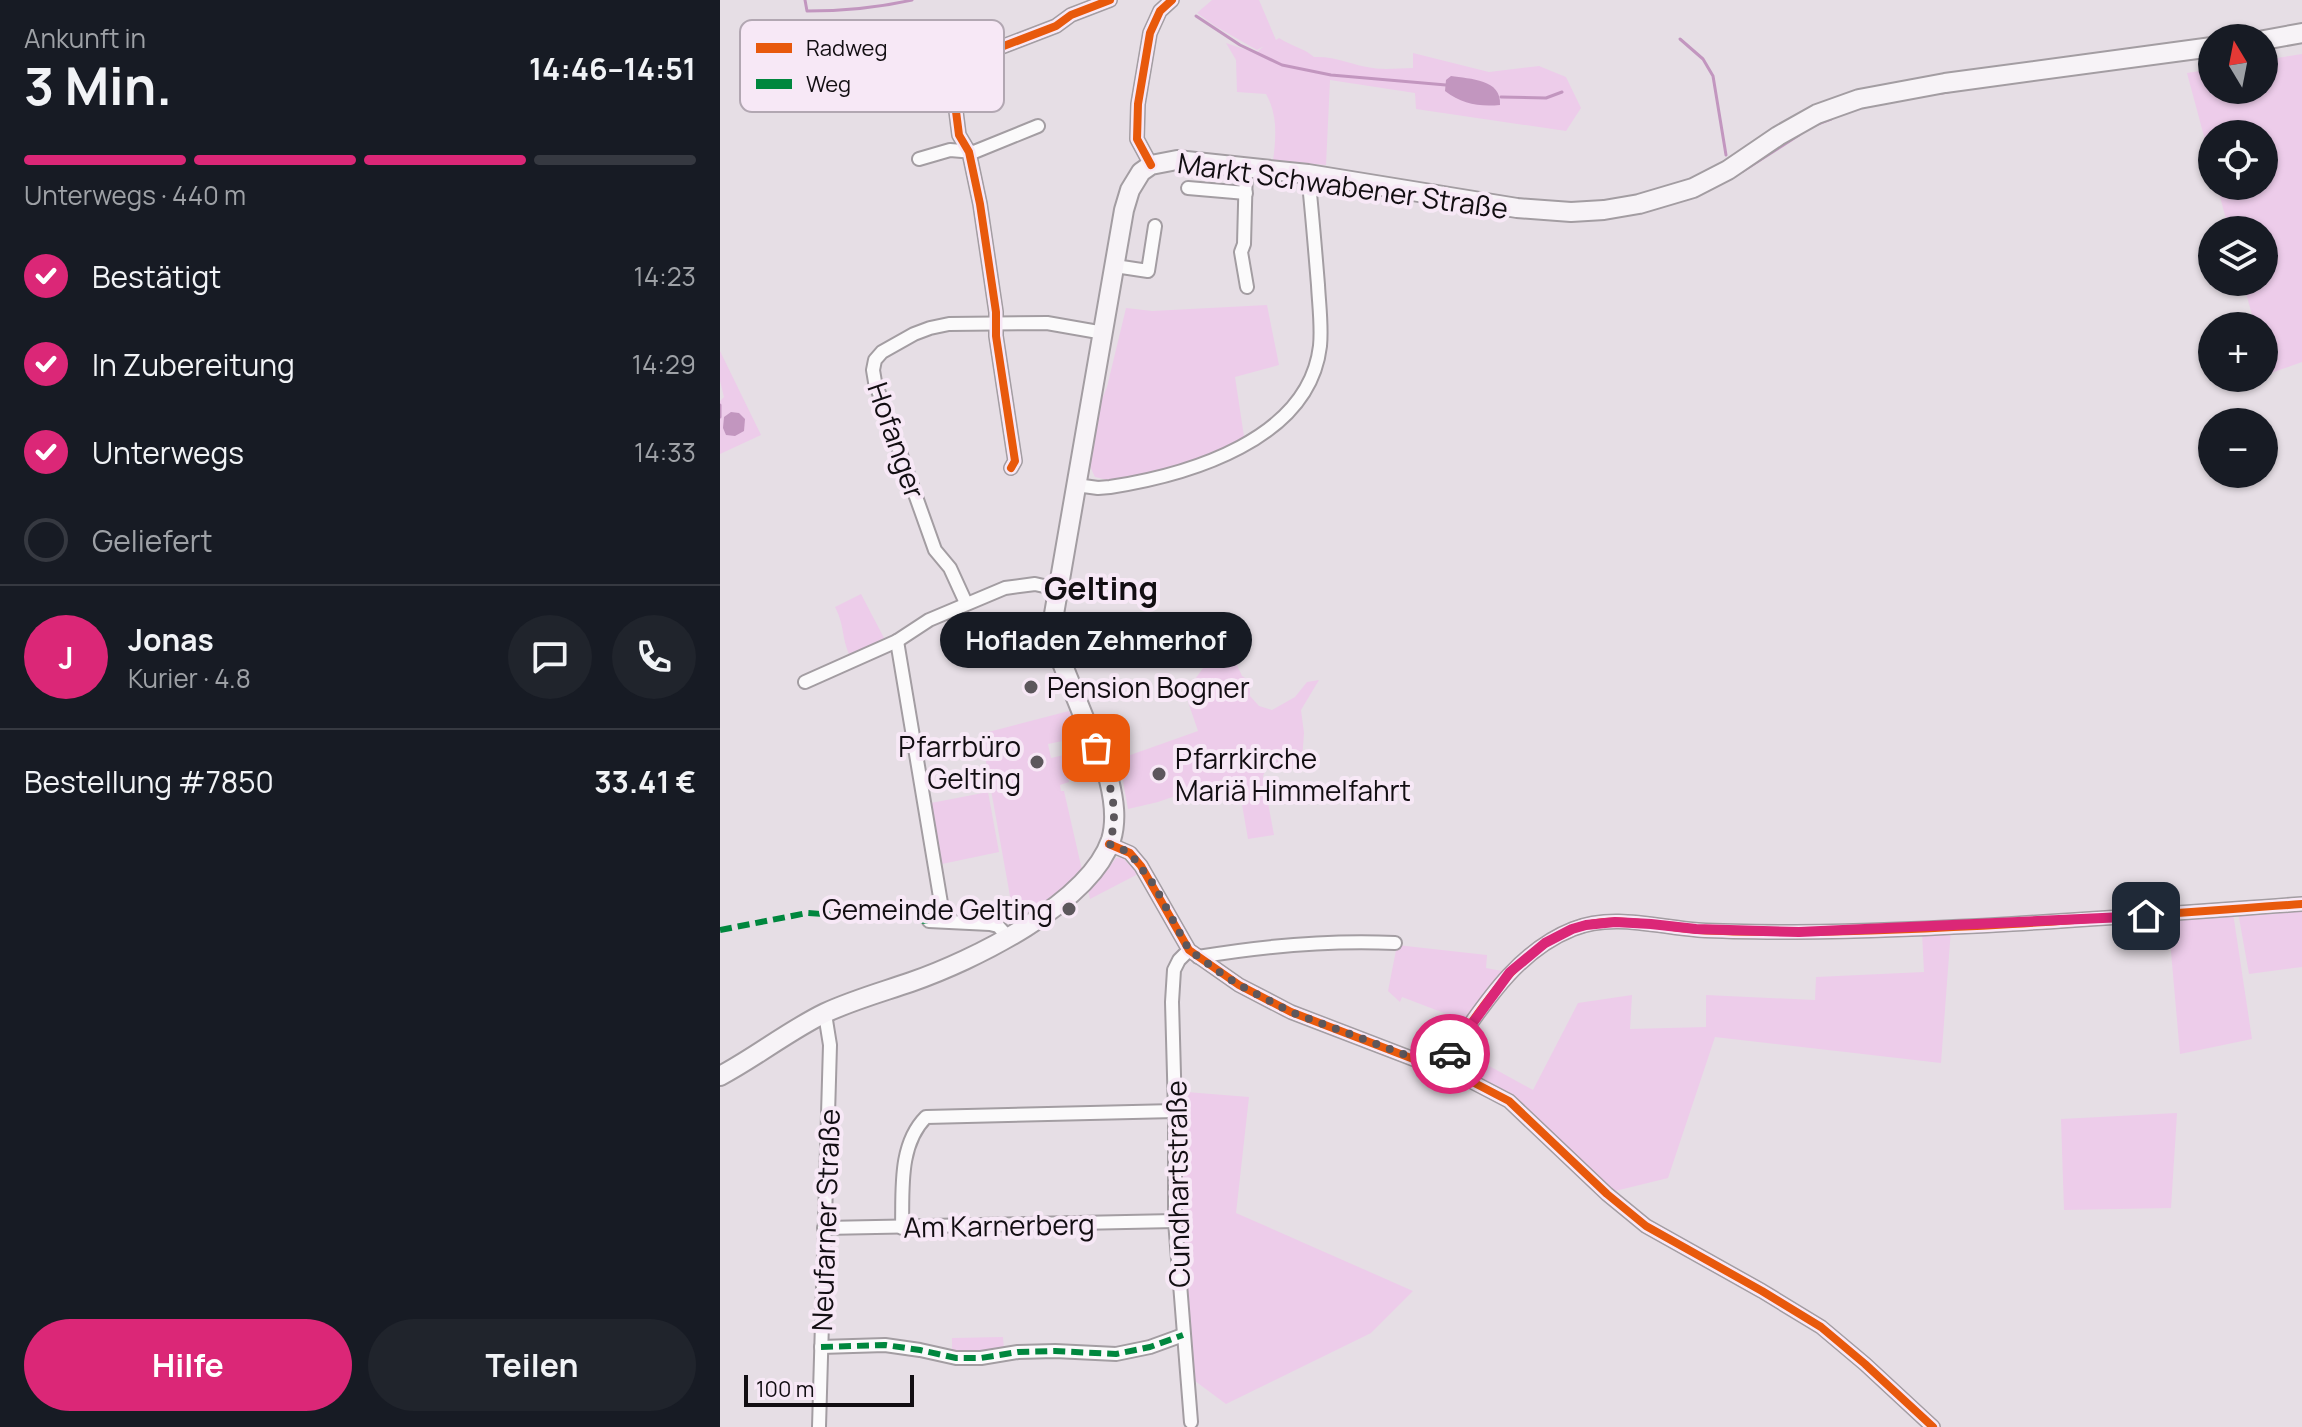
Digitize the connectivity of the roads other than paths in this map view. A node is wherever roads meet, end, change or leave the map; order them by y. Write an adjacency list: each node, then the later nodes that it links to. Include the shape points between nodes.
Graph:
1 (1110, 0): 7 (street)
2 (1149, 0): 4 (street)
3 (1172, 0): 4 (street)
4 (1160, 11): 13 (street, via 1150,33 1138,104 1137,139)
5 (2302, 33): 6 (main road)
6 (2278, 37)
7 (1004, 46)
8 (2198, 49): 15 (main road, Markt Schwabener Straße, via 1859,99 1817,114 1693,188 1604,210 1517,208)
9 (956, 112): 11 (street, via 959,135)
10 (1038, 126): 11 (street)
11 (969, 152): 12 (street, via 950,150); 21 (street)
12 (919, 159)
13 (1151, 165): 14 (main road, Markt Schwabener Straße, via 1177,160); 19 (main road, Markt Schwabener Straße, via 1130,190)
14 (1246, 167): 15 (main road, Markt Schwabener Straße); 17 (street)
15 (1308, 174): 24 (street, via 1320,345 1310,381 1296,403 1264,433 1198,466 1110,487)
16 (1188, 188): 17 (street)
17 (1246, 193): 20 (street, via 1241,252)
18 (1155, 226): 19 (street, via 1148,271)
19 (1115, 266): 22 (main road, Markt Schwabener Straße)
20 (1247, 287)
21 (997, 323): 22 (street, Hofanger, via 1047,323); 23 (street, via 1015,461); 26 (street, Hofanger, via 949,324 914,334 882,352 873,370 935,550)
22 (1104, 333): 24 (main road, Markt Schwabener Straße)
23 (1011, 468)
24 (1076, 485): 25 (main road, Markt Schwabener Straße)
25 (1057, 589): 26 (street, via 1021,585); 29 (main road, Markt Schwabener Straße, via 1054,626 1060,658 1113,796)
26 (966, 603): 27 (street)
27 (897, 641): 28 (street); 32 (street, via 942,909)
28 (805, 682)
29 (1109, 844): 33 (main road, Markt Schwabener Straße, via 1074,892); 35 (street, via 1130,853 1141,866)
30 (2302, 904): 37 (street, via 2116,918 1772,932 1615,922 1572,929 1510,972)
31 (929, 921): 32 (street)
32 (951, 921): 33 (street, via 998,926)
33 (1008, 937): 36 (main road, Markt Schwabener Straße, via 948,967)
34 (1395, 943): 35 (street, via 1351,941)
35 (1193, 954): 37 (street, via 1291,1012); 39 (street, Cundhartstraße, via 1179,960 1174,970)
36 (825, 1014): 38 (main road, Markt Schwabener Straße); 41 (street, Neufarner Straße, via 830,1045)
37 (1440, 1065): 47 (street, via 1509,1101 1646,1226 1821,1327)
38 (720, 1076)
39 (1175, 1111): 40 (street, Cundhartstraße); 42 (street, via 926,1117 910,1141)
40 (1175, 1221): 42 (street, Am Karnerberg); 43 (street, Cundhartstraße)
41 (824, 1228): 42 (street, Am Karnerberg); 44 (street, Neufarner Straße)
42 (902, 1228)
43 (1183, 1335): 44 (street, via 1116,1354 1030,1351 956,1358 885,1345); 45 (street, Cundhartstraße)
44 (821, 1347): 46 (street, Neufarner Straße)
45 (1191, 1422)
46 (819, 1427)
47 (1933, 1427)

